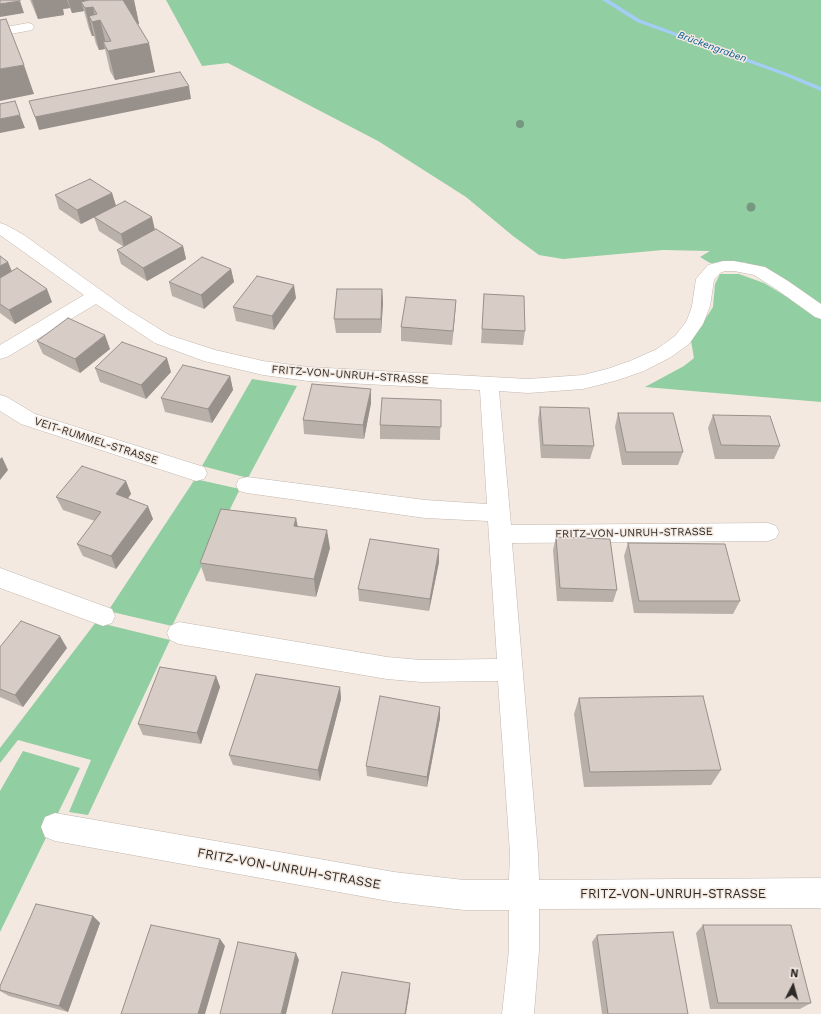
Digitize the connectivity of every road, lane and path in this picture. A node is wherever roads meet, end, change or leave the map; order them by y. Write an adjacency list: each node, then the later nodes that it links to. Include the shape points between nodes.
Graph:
1 (28, 27): 2 (street)
2 (0, 32)
3 (0, 228): 4 (street, FRITZ-VON-UNRUH-STRASSE)
4 (96, 296): 6 (street); 7 (street, FRITZ-VON-UNRUH-STRASSE, via 162,339 211,356 263,368 308,374)
5 (821, 313): 7 (street, FRITZ-VON-UNRUH-STRASSE, via 782,284 759,271 723,266 714,269 705,279 701,306 689,331 674,347 664,353 637,366 583,382 556,385)
6 (0, 353)
7 (489, 385): 11 (street)
8 (0, 402): 9 (street, VEIT-RUMMEL-STRASSE, via 28,419)
9 (196, 473)
10 (247, 484): 11 (street, FRITZ-VON-UNRUH-STRASSE, via 425,509)
11 (498, 524): 12 (street, FRITZ-VON-UNRUH-STRASSE); 16 (street)
12 (768, 532)
13 (0, 578): 14 (street)
14 (103, 616)
15 (179, 633): 16 (street, via 387,668 422,671)
16 (511, 670): 19 (street, via 522,805)
17 (55, 828): 19 (street, FRITZ-VON-UNRUH-STRASSE, via 394,887 464,895)
18 (821, 893): 19 (street, FRITZ-VON-UNRUH-STRASSE)
19 (525, 894): 20 (street, via 524,950)
20 (518, 1014)

